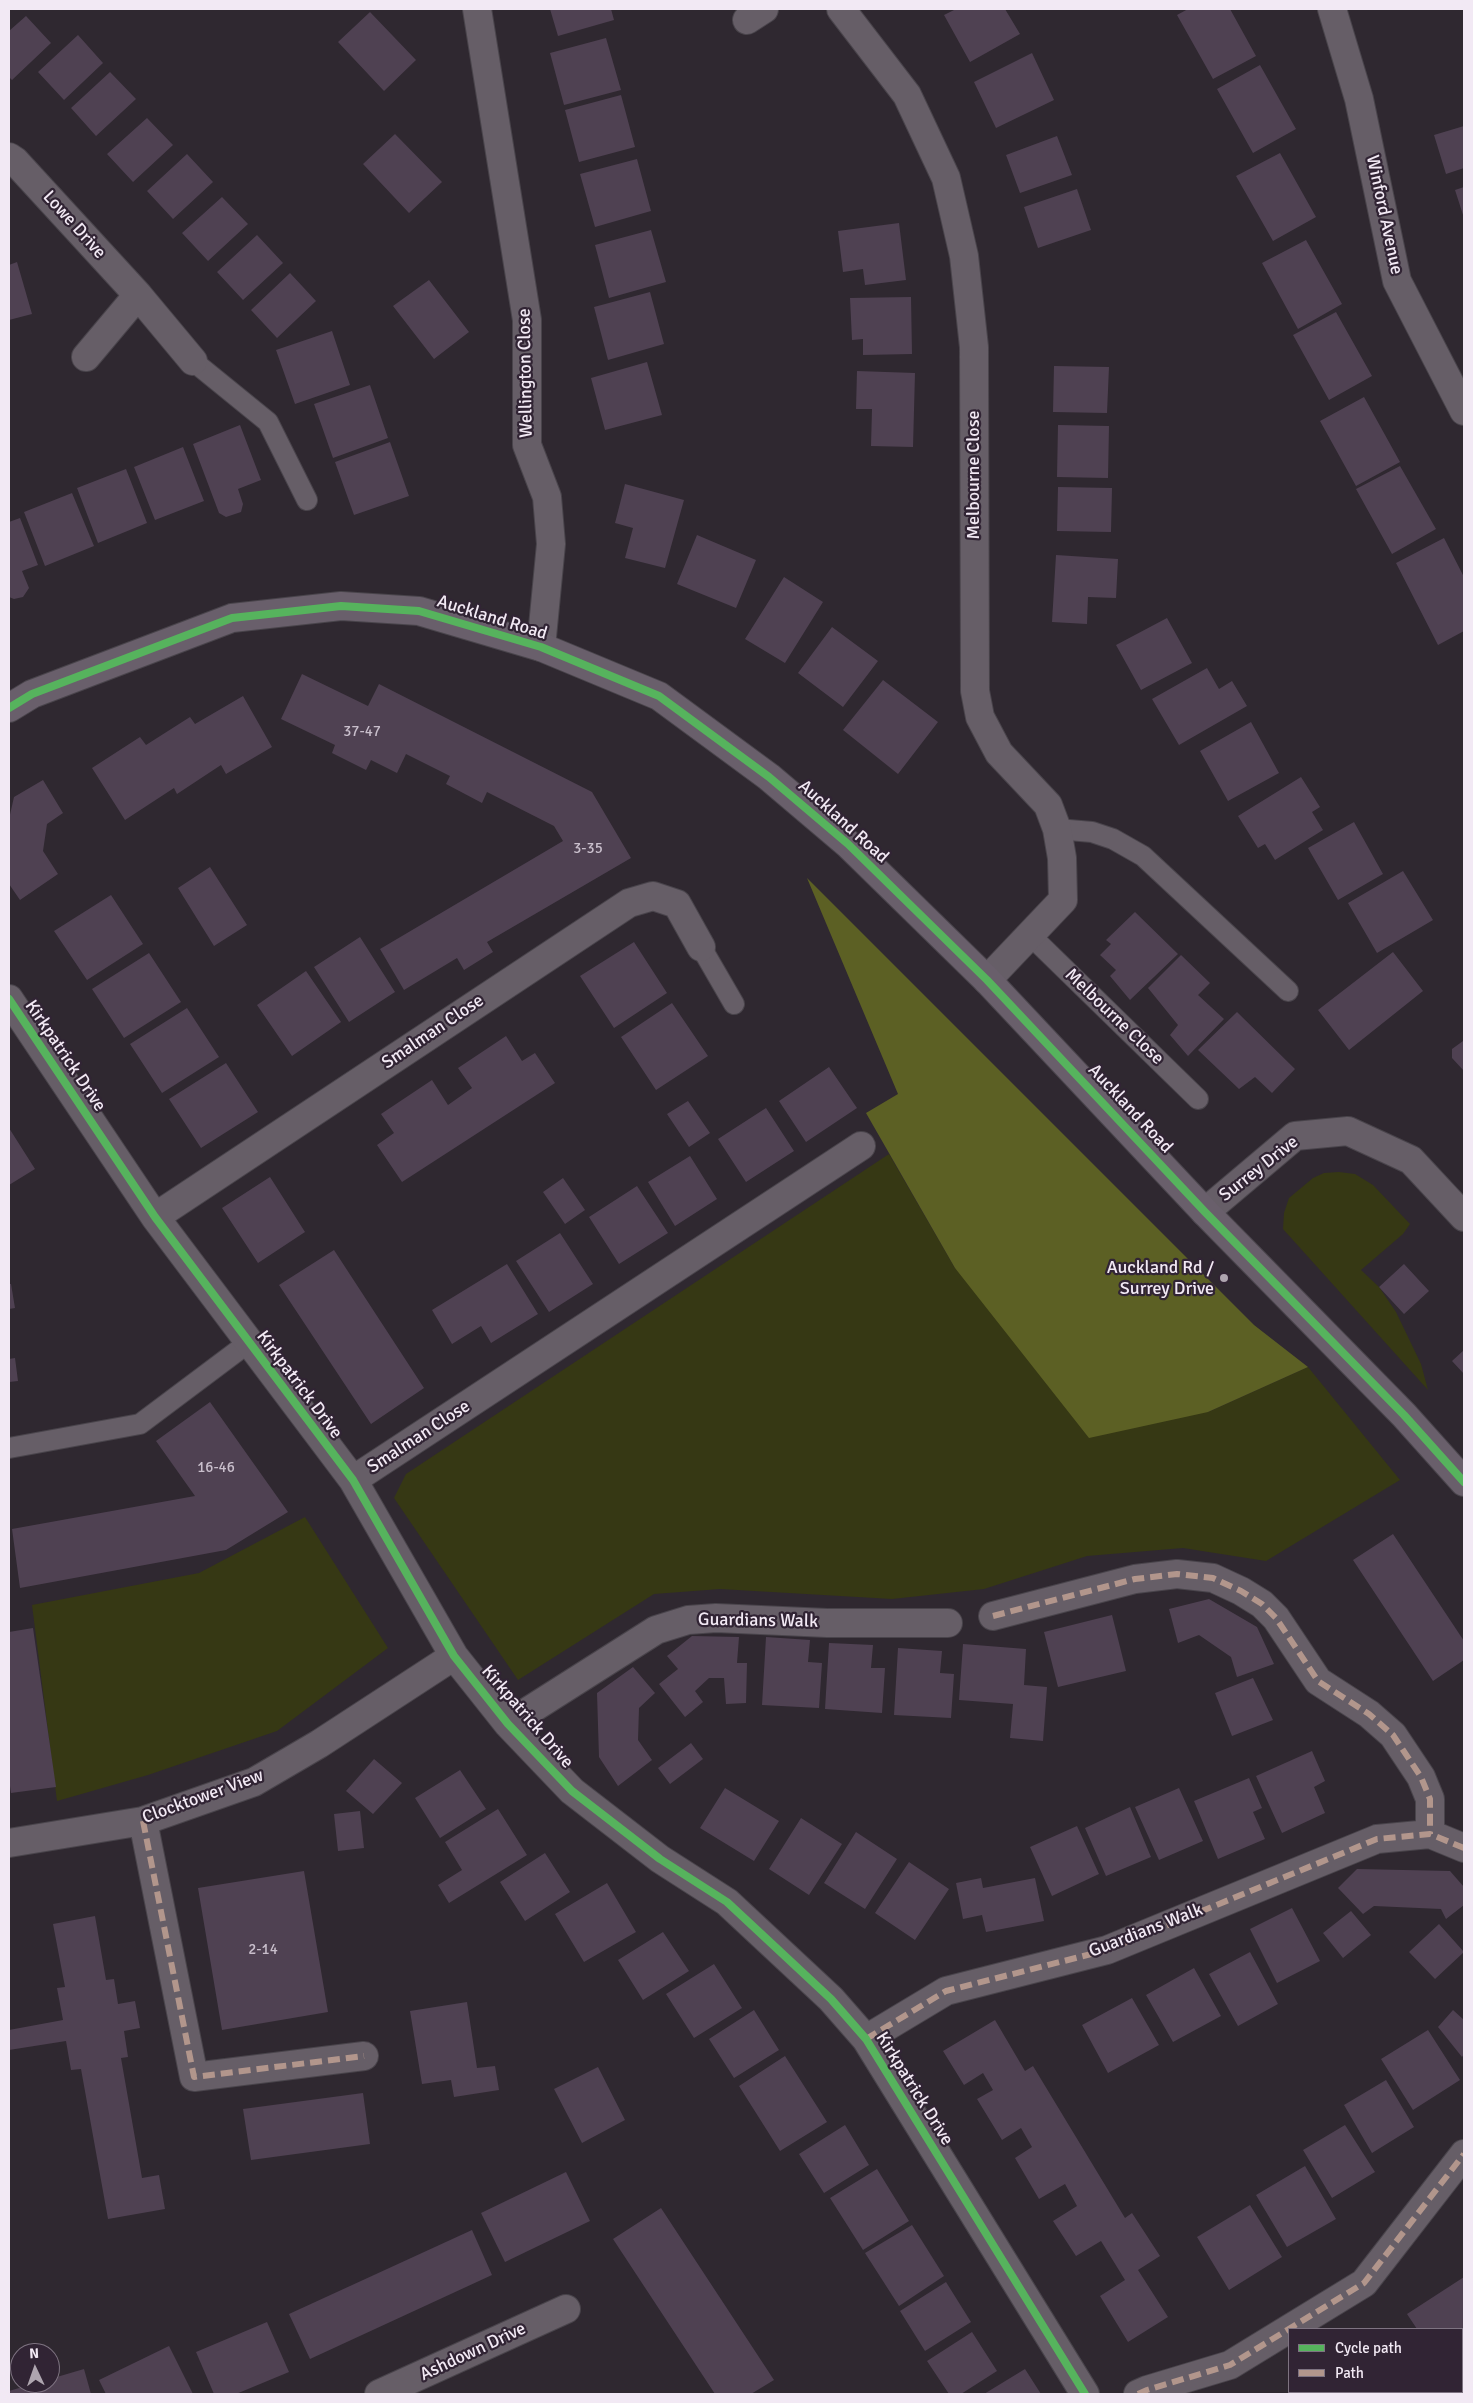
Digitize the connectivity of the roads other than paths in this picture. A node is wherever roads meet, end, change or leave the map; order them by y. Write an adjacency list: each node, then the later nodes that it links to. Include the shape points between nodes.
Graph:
1 (477, 9): 10 (street, Wellington Close, via 527,320 527,445 547,497 551,544)
2 (841, 9): 12 (street, Melbourne Close, via 907,95 946,178 964,256 974,347 975,691 980,717 999,753 1048,805)
3 (1332, 9): 8 (street, Winford Avenue, via 1359,99 1397,281)
4 (9, 157): 5 (street, Lowe Drive)
5 (138, 295): 6 (street); 7 (street, Lowe Drive)
6 (86, 357)
7 (193, 361): 9 (lane, via 268,422)
8 (1464, 411)
9 (307, 500)
10 (541, 647): 11 (street, Auckland Road, via 419,611 341,606 232,618 32,694); 15 (street, Auckland Road, via 659,696 769,777 848,844)
11 (9, 708)
12 (1058, 830): 13 (street, Melbourne Close, via 1063,900); 16 (lane, via 1092,832 1113,839 1143,856)
13 (1030, 935): 15 (street, Melbourne Close); 19 (lane, Melbourne Close)
14 (701, 946): 18 (lane); 22 (street, Smalman Close, via 677,904 653,896 629,903)
15 (987, 980): 21 (street, Auckland Road)
16 (1288, 991)
17 (9, 999): 22 (street, Kirkpatrick Drive)
18 (734, 1004)
19 (1198, 1099)
20 (861, 1146): 26 (street, Smalman Close)
21 (1205, 1212): 23 (street, Surrey Drive, via 1296,1136 1348,1132 1411,1160); 27 (street, Auckland Road, via 1404,1415)
22 (155, 1217): 24 (street, Kirkpatrick Drive)
23 (1464, 1217)
24 (248, 1343): 25 (lane, via 140,1424); 26 (street, Kirkpatrick Drive)
25 (9, 1448)
26 (353, 1480): 30 (street, Kirkpatrick Drive)
27 (1464, 1482)
28 (993, 1616): 33 (street, via 1136,1579 1177,1574 1213,1578 1241,1591 1262,1604 1276,1618 1318,1681 1369,1714 1394,1735 1421,1777 1430,1799)
29 (948, 1623): 31 (street, Guardians Walk, via 688,1620 656,1630)
30 (454, 1656): 31 (street, Kirkpatrick Drive); 32 (street, Clocktower View, via 254,1782)
31 (508, 1724): 36 (street, Kirkpatrick Drive, via 572,1791 660,1859 727,1902 831,1999)
32 (143, 1821): 34 (street, Clocktower View); 37 (street, via 194,2077)
33 (1430, 1834): 35 (street, Guardians Walk); 36 (street, Guardians Walk, via 1377,1839 1108,1950 946,1991)
34 (9, 1842)
35 (1464, 1848)
36 (866, 2038): 43 (street, Kirkpatrick Drive)
37 (364, 2056)
38 (1464, 2154): 40 (street, via 1364,2283)
39 (566, 2309): 42 (street, Ashdown Drive)
40 (1290, 2328)
41 (1288, 2329): 44 (street, via 1230,2364)
42 (379, 2394)
43 (1085, 2394)
44 (1138, 2394)

